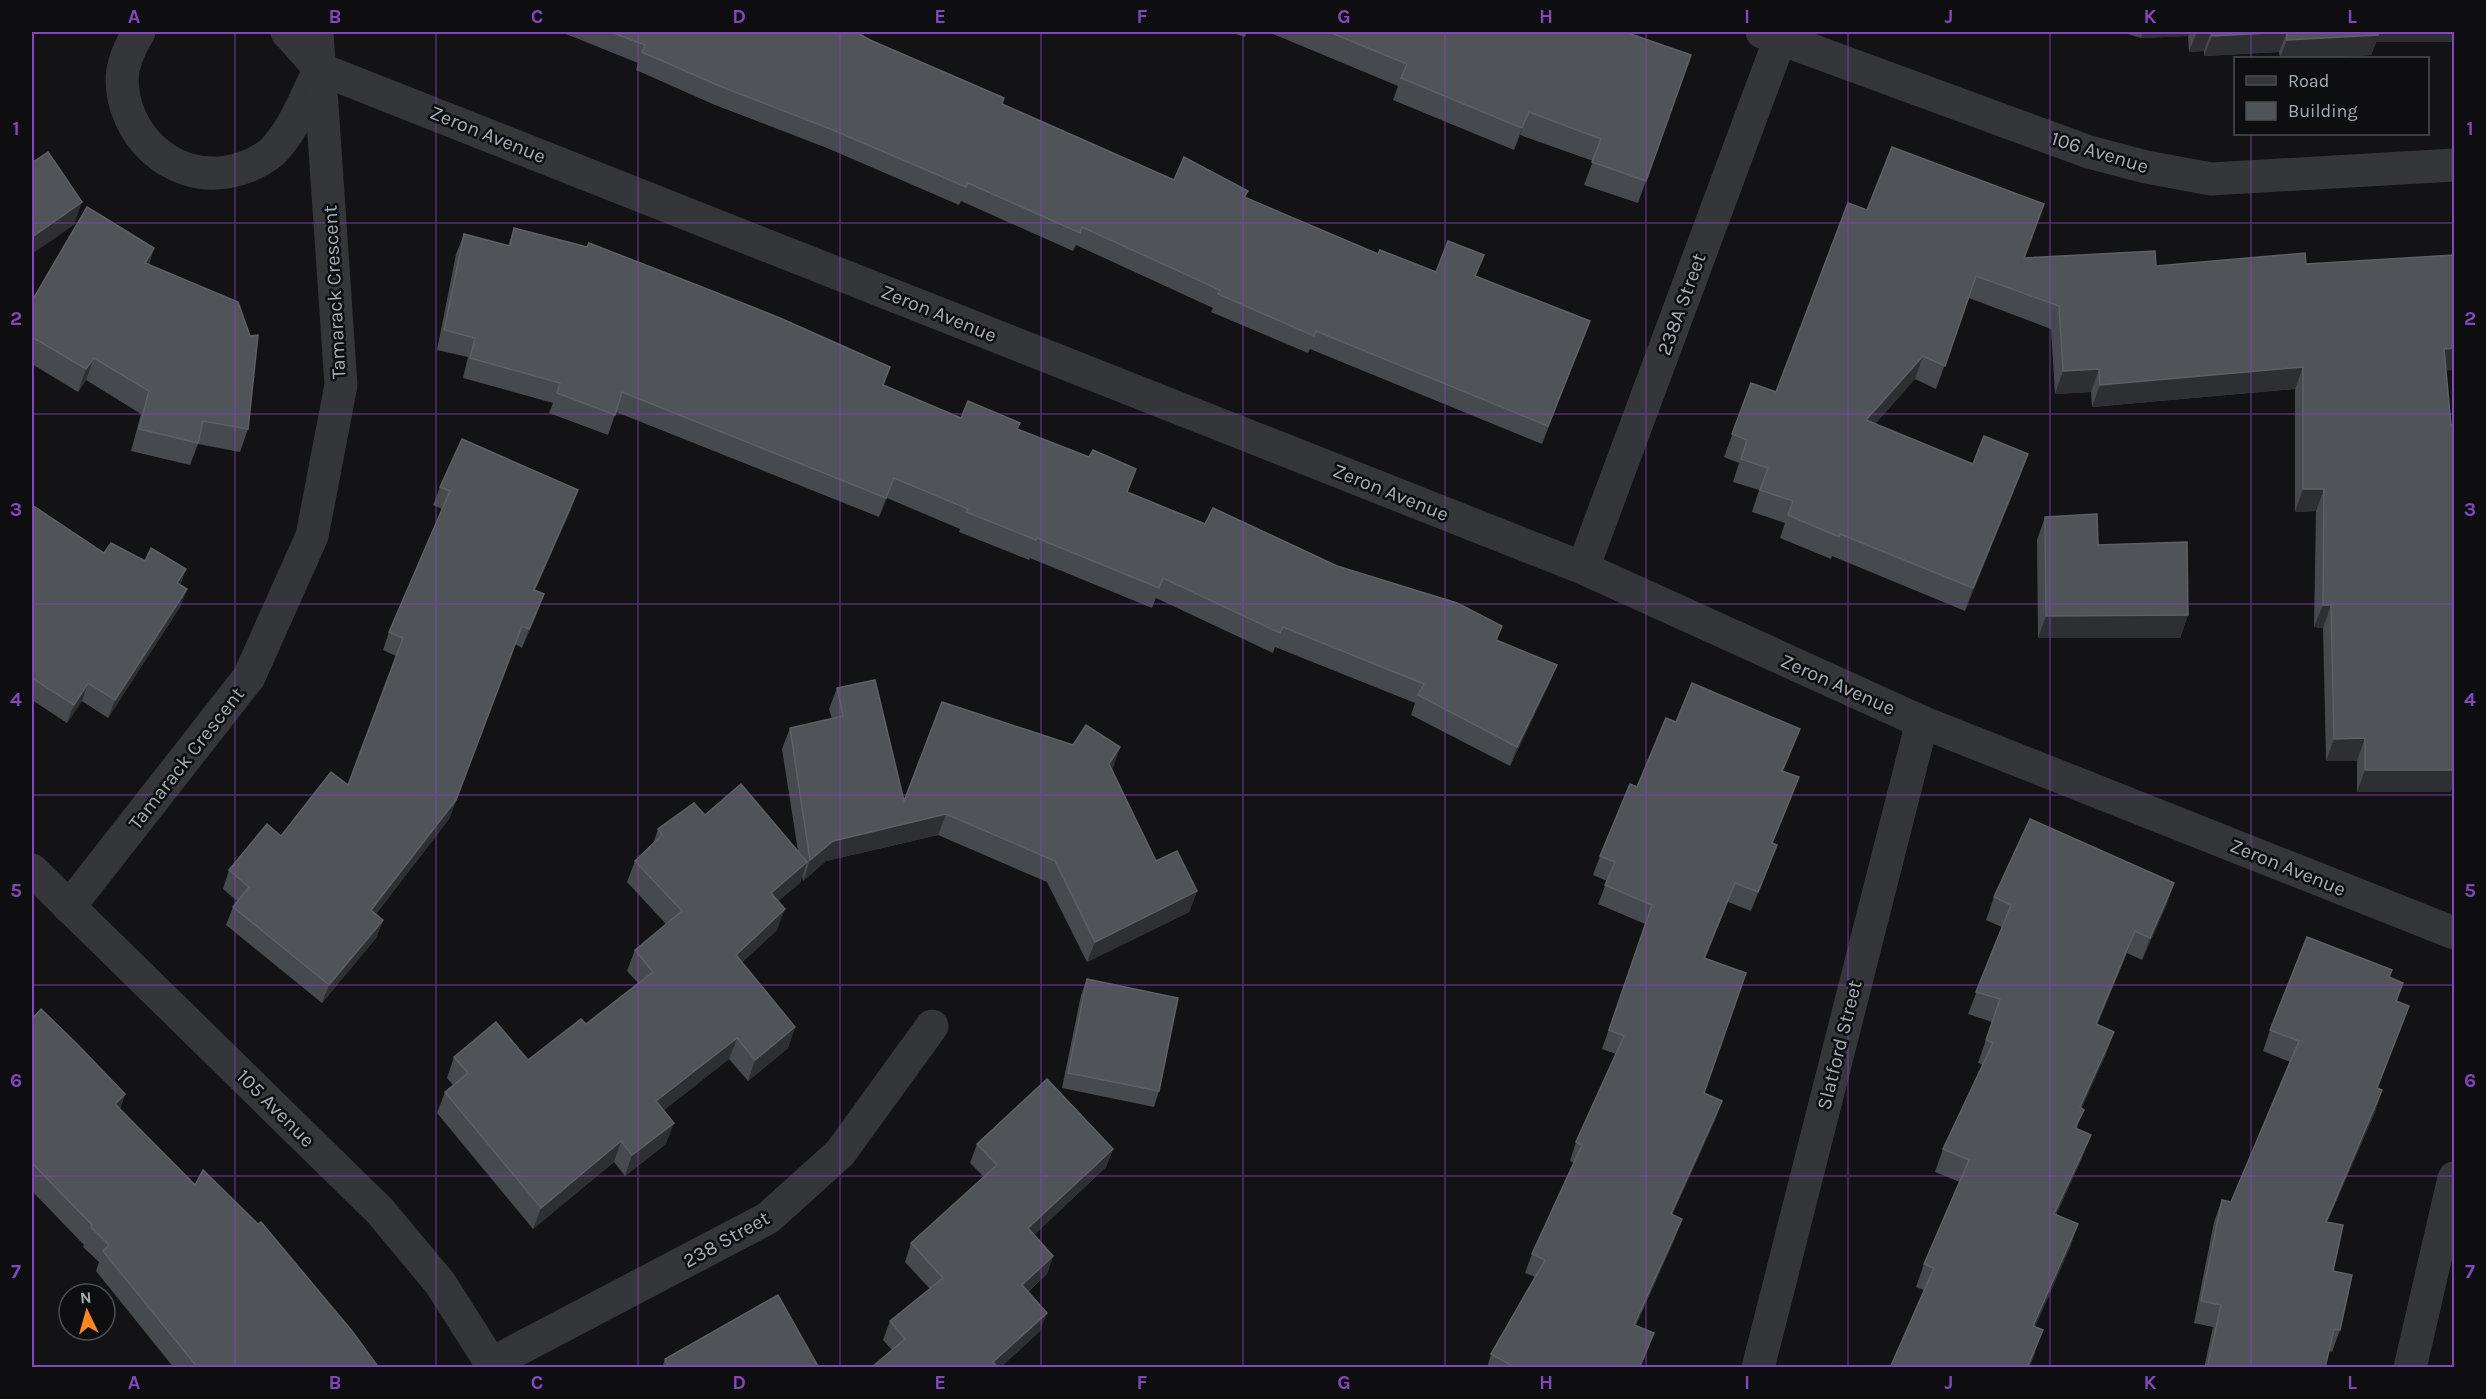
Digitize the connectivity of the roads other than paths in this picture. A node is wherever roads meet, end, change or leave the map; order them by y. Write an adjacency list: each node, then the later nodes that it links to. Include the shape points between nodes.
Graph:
1 (139, 32): 5 (street, via 129,48 122,77 125,107 138,134 158,156 185,170 215,174 245,169 270,153 291,131)
2 (287, 32): 5 (street)
3 (317, 32): 5 (street, Tamarack Crescent)
4 (1771, 35): 6 (street, 106 Avenue, via 2089,152 2146,167 2211,179); 7 (street, 238A Street)
5 (320, 69): 7 (street, Zeron Avenue); 10 (street, Tamarack Crescent, via 341,385 312,536 249,677)
6 (2454, 165)
7 (1583, 568): 8 (street, Zeron Avenue)
8 (1922, 722): 11 (street, Zeron Avenue); 15 (street, Slatford Street)
9 (32, 870): 10 (street, 105 Avenue)
10 (69, 907): 14 (street, 105 Avenue, via 380,1211 440,1283)
11 (2454, 933)
12 (932, 1026): 14 (street, 238 Street, via 840,1153 768,1218)
13 (2454, 1178): 16 (street)
14 (493, 1365)
15 (1758, 1368)
16 (2410, 1368)

